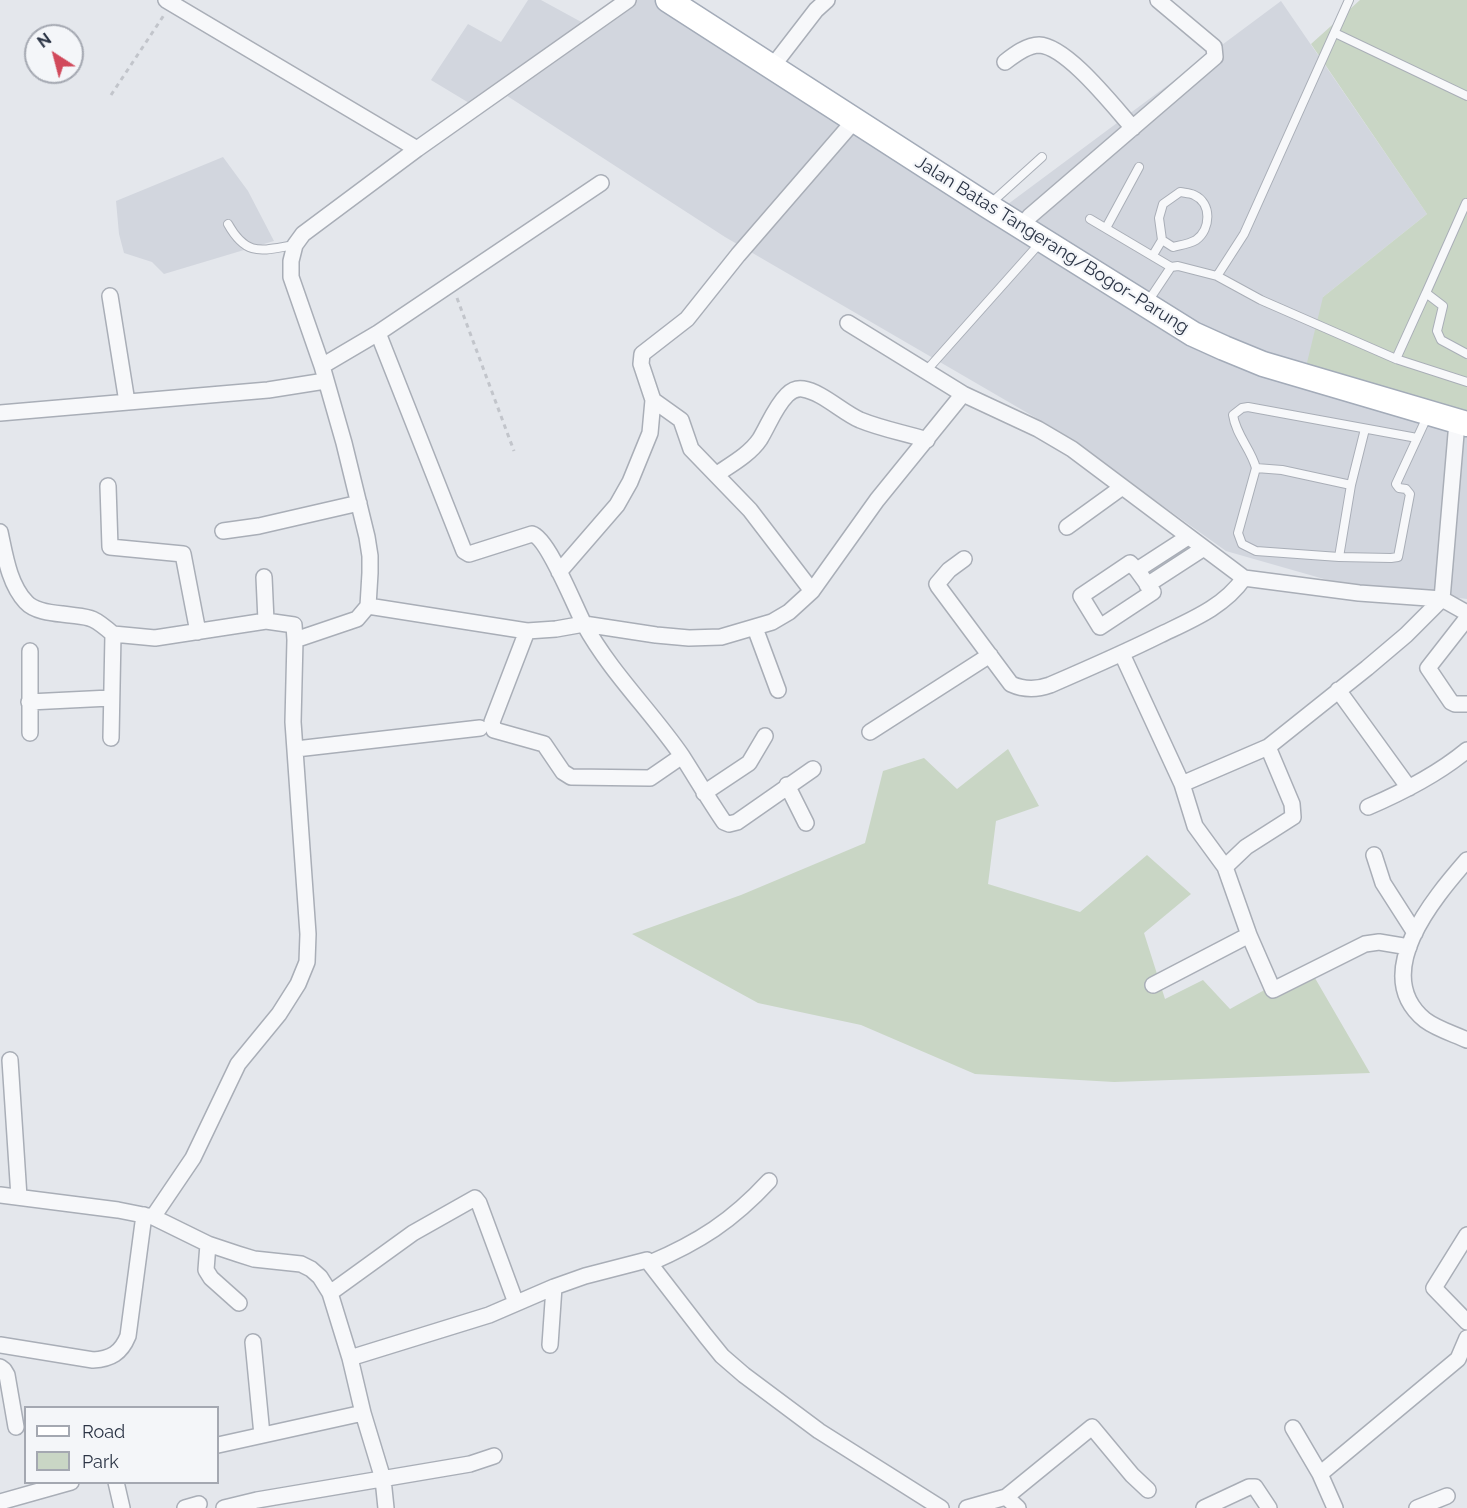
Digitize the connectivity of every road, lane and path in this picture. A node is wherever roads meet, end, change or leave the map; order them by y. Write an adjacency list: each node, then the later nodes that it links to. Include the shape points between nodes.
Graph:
1 (627, 0): 14 (street)
2 (827, 0): 9 (street)
3 (1158, 0): 13 (street, via 1214,46 1216,54)
4 (1349, 0): 7 (lane)
5 (171, 1): 10 (path); 14 (street)
6 (678, 2): 9 (main road, Jalan Batas Tangerang/Bogor–Parung)
7 (1335, 33): 11 (lane); 29 (lane, via 1244,234)
8 (1005, 62): 13 (street, via 1032,46 1048,48 1076,66)
9 (772, 68): 12 (main road, Jalan Batas Tangerang/Bogor–Parung)
10 (111, 95)
11 (1467, 96)
12 (854, 121): 19 (main road, Jalan Batas Tangerang/Bogor–Parung); 43 (street, via 687,319 642,354 641,364)
13 (1133, 128): 22 (street)
14 (417, 150): 26 (street, via 303,234)
15 (1042, 157): 19 (lane)
16 (1139, 167): 23 (lane)
17 (601, 183): 30 (street)
18 (1466, 203): 31 (lane)
19 (988, 206): 22 (main road, Jalan Batas Tangerang/Bogor–Parung)
20 (1090, 219): 23 (lane)
21 (228, 224): 26 (lane, via 243,245 252,249)
22 (1022, 226): 24 (main road, Jalan Batas Tangerang/Bogor–Parung)
23 (1106, 228): 27 (lane)
24 (1043, 239): 33 (main road, Jalan Batas Tangerang/Bogor–Parung); 39 (lane)
25 (1162, 240): 25 (lane, via 1159,218 1163,204 1180,192 1199,198 1208,218 1203,233 1186,245 1173,247); 27 (lane)
26 (296, 245): 38 (street, via 291,277)
27 (1153, 255): 28 (lane)
28 (1171, 267): 29 (lane); 33 (lane)
29 (1217, 276): 37 (lane, via 1261,300)
30 (452, 284): 35 (street); 51 (path)
31 (1426, 293): 36 (lane, via 1443,306 1437,331 1441,340); 37 (lane)
32 (110, 296): 44 (street)
33 (1146, 304): 45 (main road, Jalan Batas Tangerang/Bogor–Parung, via 1193,334 1253,360)
34 (848, 323): 39 (street)
35 (378, 333): 38 (street); 66 (street, via 464,551 469,555 532,534 541,539)
36 (1467, 354)
37 (1396, 359): 41 (lane)
38 (322, 366): 40 (street)
39 (926, 371): 42 (street)
40 (325, 381): 44 (street); 57 (street)
41 (1467, 382)
42 (963, 394): 50 (street); 56 (street, via 1072,449)
43 (653, 400): 53 (street, via 681,420 691,449); 66 (street, via 650,433 630,482 617,505)
44 (127, 402): 46 (street)
45 (1429, 412): 47 (main road, Jalan Batas Tangerang/Bogor–Parung); 49 (lane)
46 (0, 413)
47 (1462, 423): 71 (street)
48 (1365, 429): 49 (lane); 52 (lane, via 1242,408 1233,415 1234,424); 54 (lane)
49 (1417, 438): 63 (lane, via 1396,484 1410,494 1398,556)
50 (927, 440): 53 (street, via 861,420 815,393 797,389 778,406 759,441); 70 (street, via 877,500)
51 (514, 451)
52 (1256, 468): 54 (lane); 63 (lane, via 1238,533 1242,544 1256,550)
53 (717, 474): 70 (street)
54 (1351, 485): 63 (lane)
55 (108, 486): 78 (street, via 110,548 183,554)
56 (1121, 488): 58 (street); 61 (street)
57 (359, 503): 59 (street); 72 (street, via 370,556)
58 (1067, 527)
59 (223, 531)
60 (0, 532): 80 (street, via 6,563 27,603 40,610 83,615)
61 (1188, 537): 62 (street); 65 (street)
62 (1204, 548): 68 (street); 69 (street)
63 (1339, 557)
64 (964, 559): 84 (street, via 937,584)
65 (1137, 570): 69 (street); 69 (street, via 1129,564 1081,596 1098,626 1153,592)
66 (559, 572): 76 (street)
67 (264, 577): 75 (street)
68 (1244, 578): 71 (street); 83 (street, via 1218,605)
69 (1148, 585)
70 (812, 591): 77 (street, via 789,612)
71 (1442, 599): 73 (street); 86 (street, via 1406,635)
72 (368, 606): 79 (street); 81 (street, via 352,622)
73 (1467, 613)
74 (1467, 618): 89 (street, via 1428,668 1451,702)
75 (266, 621): 78 (street); 81 (street, via 294,625)
76 (584, 624): 77 (street, via 689,638 721,637); 79 (street); 98 (street, via 610,666)
77 (755, 628): 85 (street)
78 (198, 632): 80 (street, via 155,638)
79 (527, 632): 98 (street, via 492,722 494,730 544,744 563,772 571,777 651,778)
80 (113, 634): 87 (street)
81 (295, 640): 96 (street)
82 (30, 651): 88 (street)
83 (1122, 654): 84 (street, via 1034,689 1011,684); 100 (street)
84 (990, 655): 91 (street)
85 (778, 690)
86 (1338, 690): 95 (street); 102 (street)
87 (110, 698): 88 (street); 94 (street)
88 (29, 702): 92 (street)
89 (1467, 704)
90 (480, 728): 96 (street)
91 (870, 732)
92 (30, 733)
93 (765, 736): 103 (street, via 749,763)
94 (111, 738)
95 (1268, 747): 100 (street); 108 (street, via 1292,804 1293,817 1246,847)
96 (296, 749): 118 (street, via 307,962 279,1014 238,1064 193,1158)
97 (1467, 750): 102 (street)
98 (682, 756): 103 (street)
99 (813, 769): 101 (street)
100 (1182, 784): 108 (street, via 1195,826)
101 (787, 785): 103 (street, via 729,824); 105 (street)
102 (1409, 788): 104 (street)
103 (704, 793)
104 (1368, 807)
105 (806, 823)
106 (1374, 855): 109 (street, via 1383,883)
107 (1467, 860): 109 (street, via 1437,895)
108 (1225, 867): 110 (street)
109 (1415, 933): 111 (street)
110 (1250, 935): 111 (street, via 1273,990 1365,944 1379,942); 112 (street)
111 (1408, 948): 113 (street, via 1403,976 1414,1008 1426,1020)
112 (1153, 985)
113 (1467, 1040)
114 (10, 1059): 117 (street)
115 (769, 1181): 121 (street, via 747,1205 713,1231)
116 (0, 1196): 117 (street)
117 (19, 1197): 118 (street)
118 (149, 1216): 120 (street); 129 (street, via 128,1336 124,1347 114,1356 93,1360)
119 (1467, 1235): 126 (street, via 1434,1288)
120 (208, 1244): 123 (street, via 254,1259 301,1264 320,1277); 124 (street, via 206,1270)
121 (650, 1263): 122 (street, via 645,1259); 152 (street, via 722,1356 744,1375 819,1431)
122 (554, 1287): 125 (street); 130 (street)
123 (330, 1293): 125 (street, via 413,1233 475,1198); 131 (street)
124 (239, 1303)
125 (516, 1303): 131 (street)
126 (1467, 1322)
127 (1467, 1338): 132 (street)
128 (253, 1342): 138 (street)
129 (0, 1345)
130 (550, 1345)
131 (350, 1358): 134 (street)
132 (1462, 1364): 141 (street)
133 (0, 1367): 135 (street, via 7,1375)
134 (363, 1413): 138 (street); 142 (street)
135 (21, 1426): 137 (street)
136 (1293, 1428): 141 (street)
137 (0, 1431)
138 (262, 1435): 139 (street)
139 (219, 1445)
140 (494, 1456): 142 (street)
141 (1320, 1474): 157 (street)
142 (383, 1479): 150 (street); 151 (street)
143 (64, 1484): 148 (street)
144 (116, 1484): 149 (street)
145 (1148, 1490): 147 (street, via 1092,1427)
146 (1447, 1496): 158 (street)
147 (1006, 1497): 153 (street); 154 (street)
148 (0, 1502)
149 (122, 1508)
150 (224, 1508)
151 (386, 1508)
152 (941, 1508)
153 (967, 1508)
154 (1018, 1508)
155 (1204, 1508): 156 (street, via 1255,1487)
156 (1269, 1508)
157 (1335, 1508)
158 (1417, 1508)

